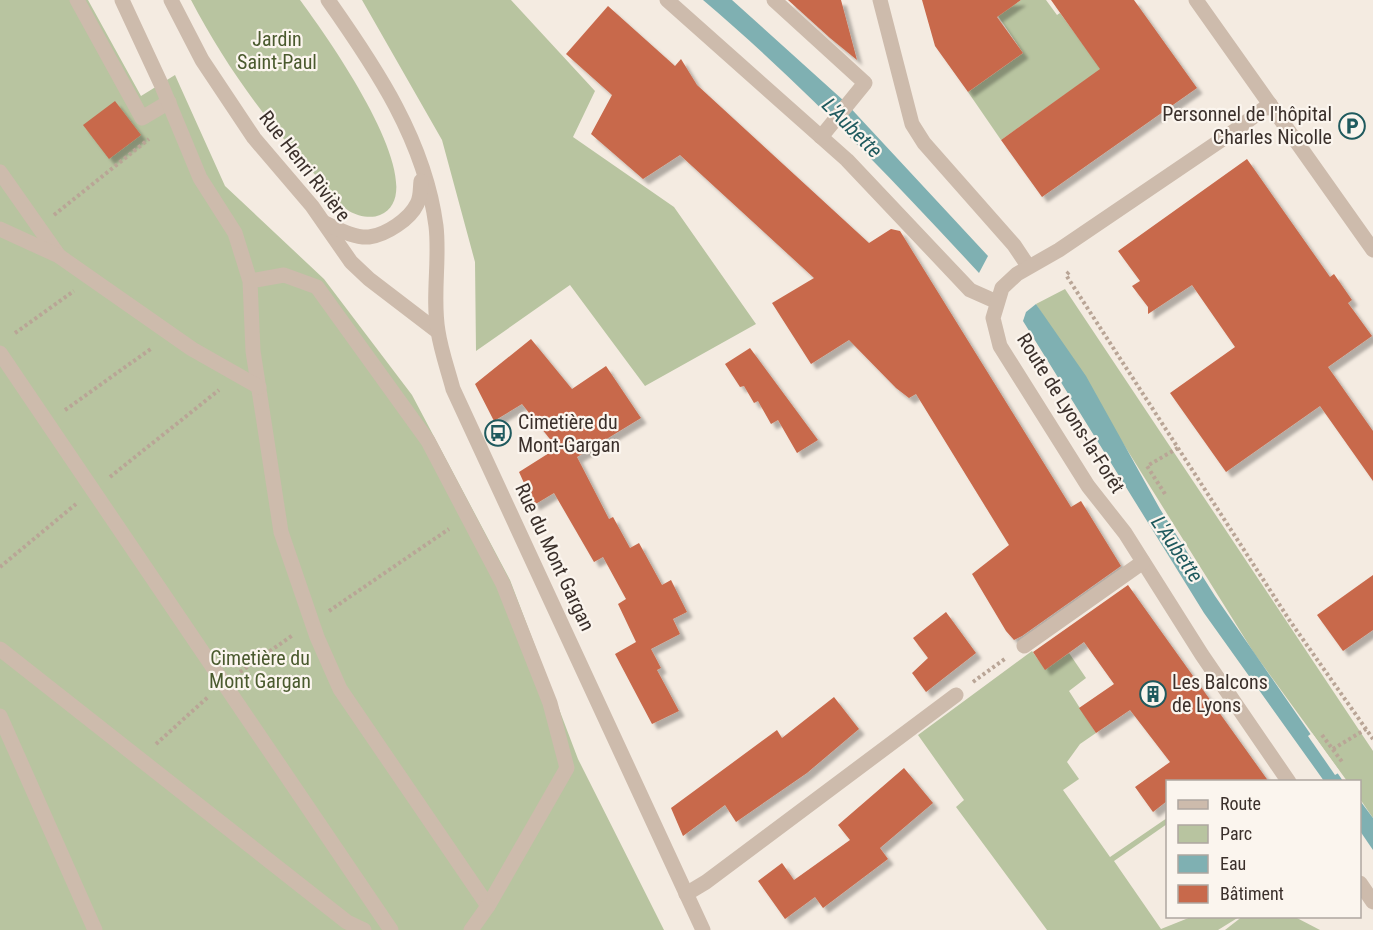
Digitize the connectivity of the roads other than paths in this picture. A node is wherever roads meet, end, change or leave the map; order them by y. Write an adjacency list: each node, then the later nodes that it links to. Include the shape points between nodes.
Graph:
1 (76, 0): 9 (street, via 142,118)
2 (122, 0): 9 (street)
3 (171, 0): 14 (street, Rue Henri Rivière, via 202,60 254,138)
4 (328, 0): 12 (street, Rue du Mont Gargan, via 402,116)
5 (667, 0): 11 (street)
6 (774, 0): 11 (street, via 865,83)
7 (880, 0): 18 (street, via 912,124)
8 (1196, 0): 10 (street)
9 (169, 102): 19 (street, via 200,178 235,233)
10 (1269, 104): 16 (street); 18 (street, via 1059,250)
11 (822, 136): 20 (street, via 970,290)
12 (423, 169): 14 (street, via 419,201 412,213 385,232 368,237); 21 (street, Rue du Mont Gargan, via 436,226)
13 (0, 172): 17 (street)
14 (325, 223): 21 (street, Rue Henri Rivière, via 351,262)
15 (0, 229): 17 (street)
16 (1373, 250)
17 (59, 256): 23 (street, via 171,334)
18 (1028, 266): 20 (street, via 1002,288)
19 (250, 281): 23 (street); 33 (street, via 284,275 317,287 428,441 508,595 550,703 567,768)
20 (997, 302): 24 (street, Route de Lyons-la-Forêt, via 993,318 1000,346 1088,486 1125,532)
21 (437, 330): 31 (street, Rue du Mont Gargan, via 453,389)
22 (0, 353): 36 (street)
23 (259, 387): 33 (street, via 281,532 340,689)
24 (1143, 562): 25 (street); 29 (street, Route de Lyons-la-Forêt)
25 (1024, 646)
26 (0, 649): 35 (street, via 347,921)
27 (956, 694): 31 (street)
28 (0, 716): 34 (street)
29 (1288, 780)
30 (1361, 886): 32 (street)
31 (686, 894): 38 (street, Rue du Mont Gargan)
32 (1373, 902)
33 (488, 906): 37 (street)
34 (94, 930)
35 (364, 930)
36 (391, 930)
37 (471, 930)
38 (703, 930)

